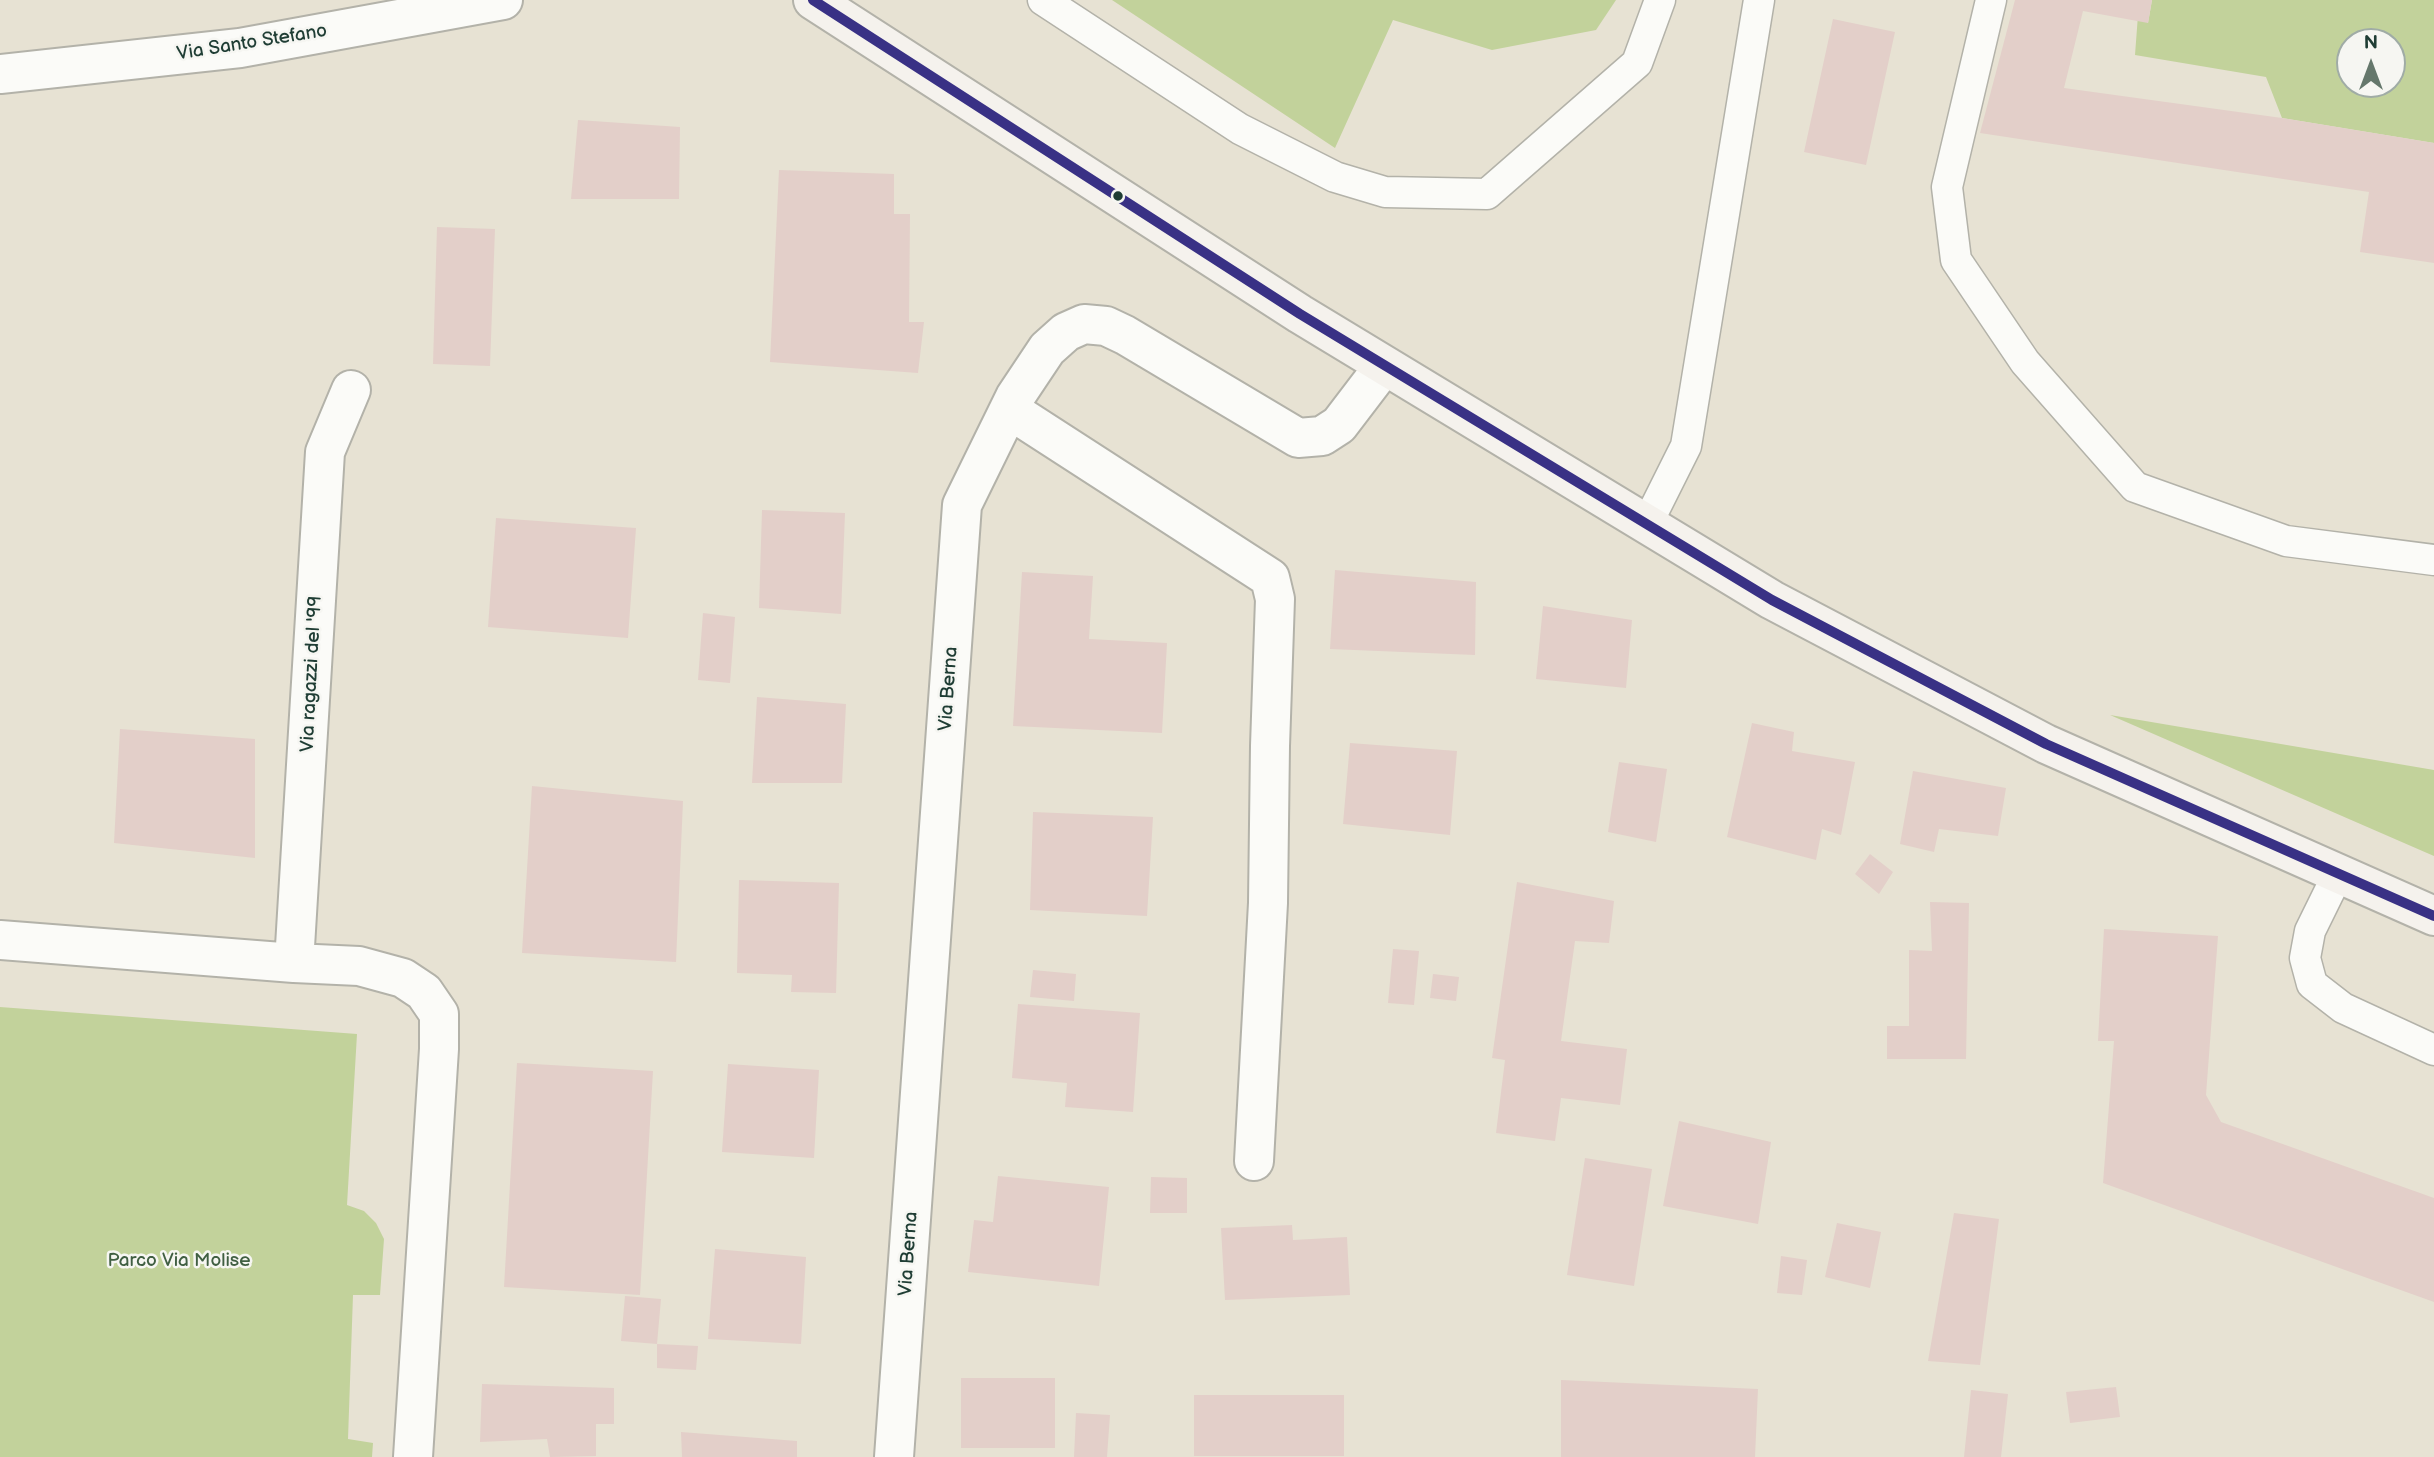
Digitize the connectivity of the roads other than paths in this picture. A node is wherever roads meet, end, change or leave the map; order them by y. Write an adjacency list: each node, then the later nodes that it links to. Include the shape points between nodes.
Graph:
1 (503, 0): 7 (street, Via Santo Stefano, via 240,48)
2 (813, 0): 8 (main road)
3 (1043, 0): 4 (lane, via 1240,130 1335,177 1385,192 1487,194 1637,63)
4 (1660, 0)
5 (1759, 0): 11 (lane, via 1686,446)
6 (1991, 0): 12 (lane, via 1947,187 1956,260 2025,362 2135,487 2286,541)
7 (0, 74)
8 (1384, 366): 10 (street, Via Berna, via 1339,425 1322,436 1298,438 1125,335 1106,326 1084,324 1047,349); 11 (main road)
9 (351, 390): 16 (street, Via ragazzi del '99, via 325,452)
10 (1010, 410): 18 (street, via 1270,578 1275,599 1268,903); 20 (street, Via Berna, via 962,505)
11 (1647, 524): 13 (main road, via 1772,600 2046,744)
12 (2434, 560)
13 (2339, 872): 14 (main road); 17 (lane, via 2310,931 2305,958 2312,984 2343,1008)
14 (2434, 916)
15 (0, 940): 16 (street)
16 (294, 963): 19 (street, via 359,966 402,978 424,992 439,1014)
17 (2434, 1050)
18 (1254, 1161)
19 (413, 1457)
20 (894, 1457)

